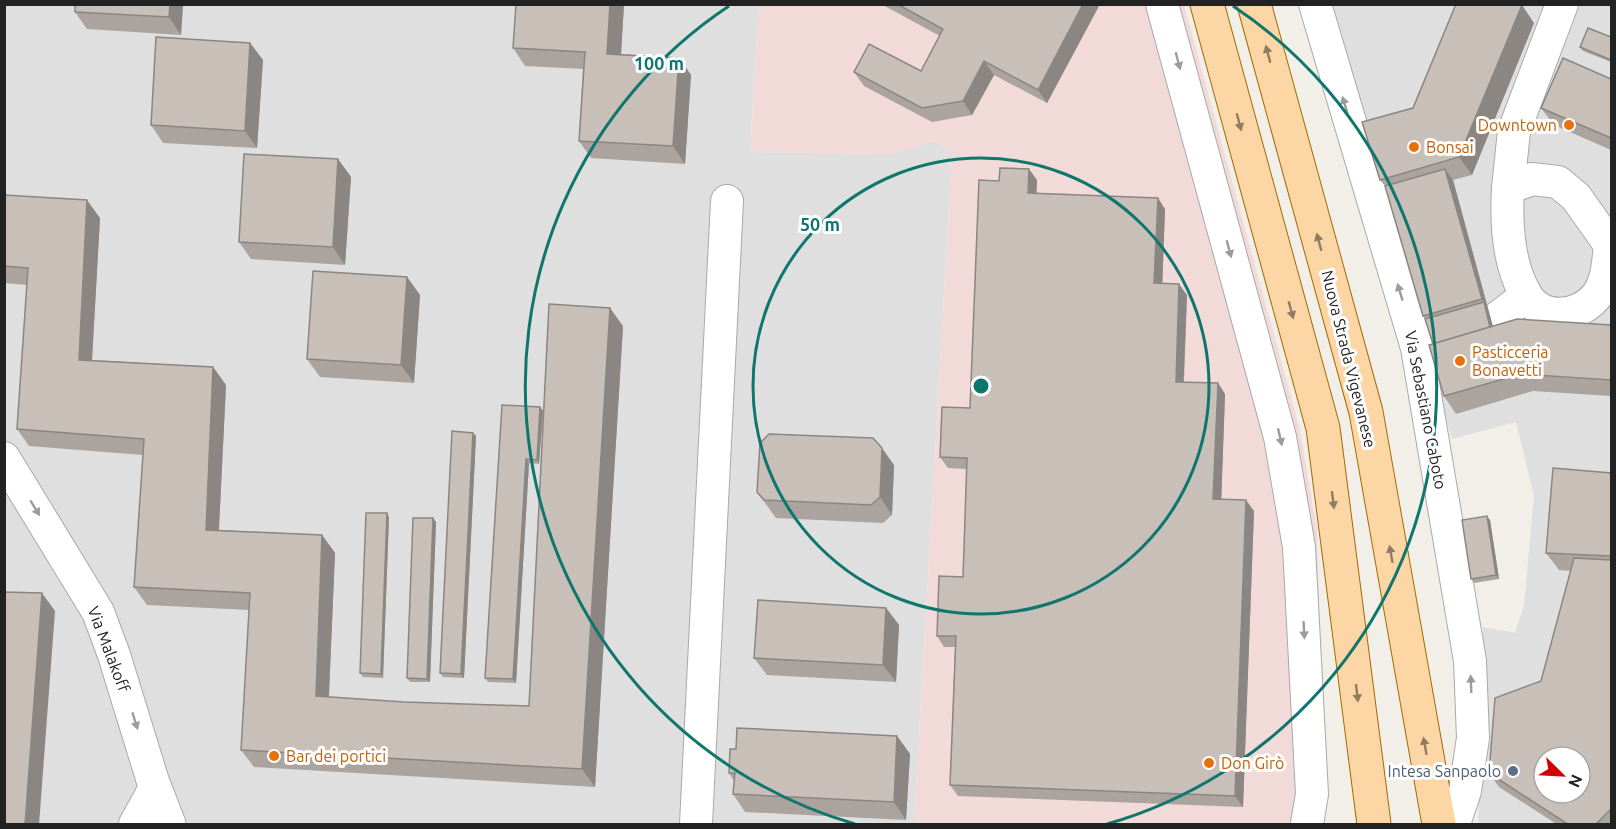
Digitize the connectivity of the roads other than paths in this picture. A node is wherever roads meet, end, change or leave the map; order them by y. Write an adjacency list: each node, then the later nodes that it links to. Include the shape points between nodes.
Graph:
1 (1162, 4): 16 (street, one-way to 16, via 1284,459 1299,547 1312,794)
2 (1207, 4): 17 (main road, one-way to 17, via 1323,428)
3 (1254, 4): 18 (main road, Nuova Strada Vigevanese, one-way to 3, via 1366,412)
4 (1315, 4): 19 (street, Via Sebastiano Caboto, one-way to 4, via 1465,790 1473,738 1470,661 1426,345)
5 (1562, 4): 6 (street, via 1514,131)
6 (1508, 188): 8 (street, via 1532,179 1558,182 1576,197); 9 (street, via 1506,219)
7 (727, 201): 15 (street)
8 (1611, 245): 9 (street, via 1607,274 1590,303 1561,316 1545,312)
9 (1526, 296): 10 (street)
10 (1492, 321)
11 (4, 458): 12 (street, Via Malakoff, one-way to 12, via 98,612)
12 (155, 788): 13 (street); 14 (street)
13 (135, 825)
14 (169, 825)
15 (696, 825)
16 (1307, 825)
17 (1374, 825)
18 (1439, 825)
19 (1454, 825)

